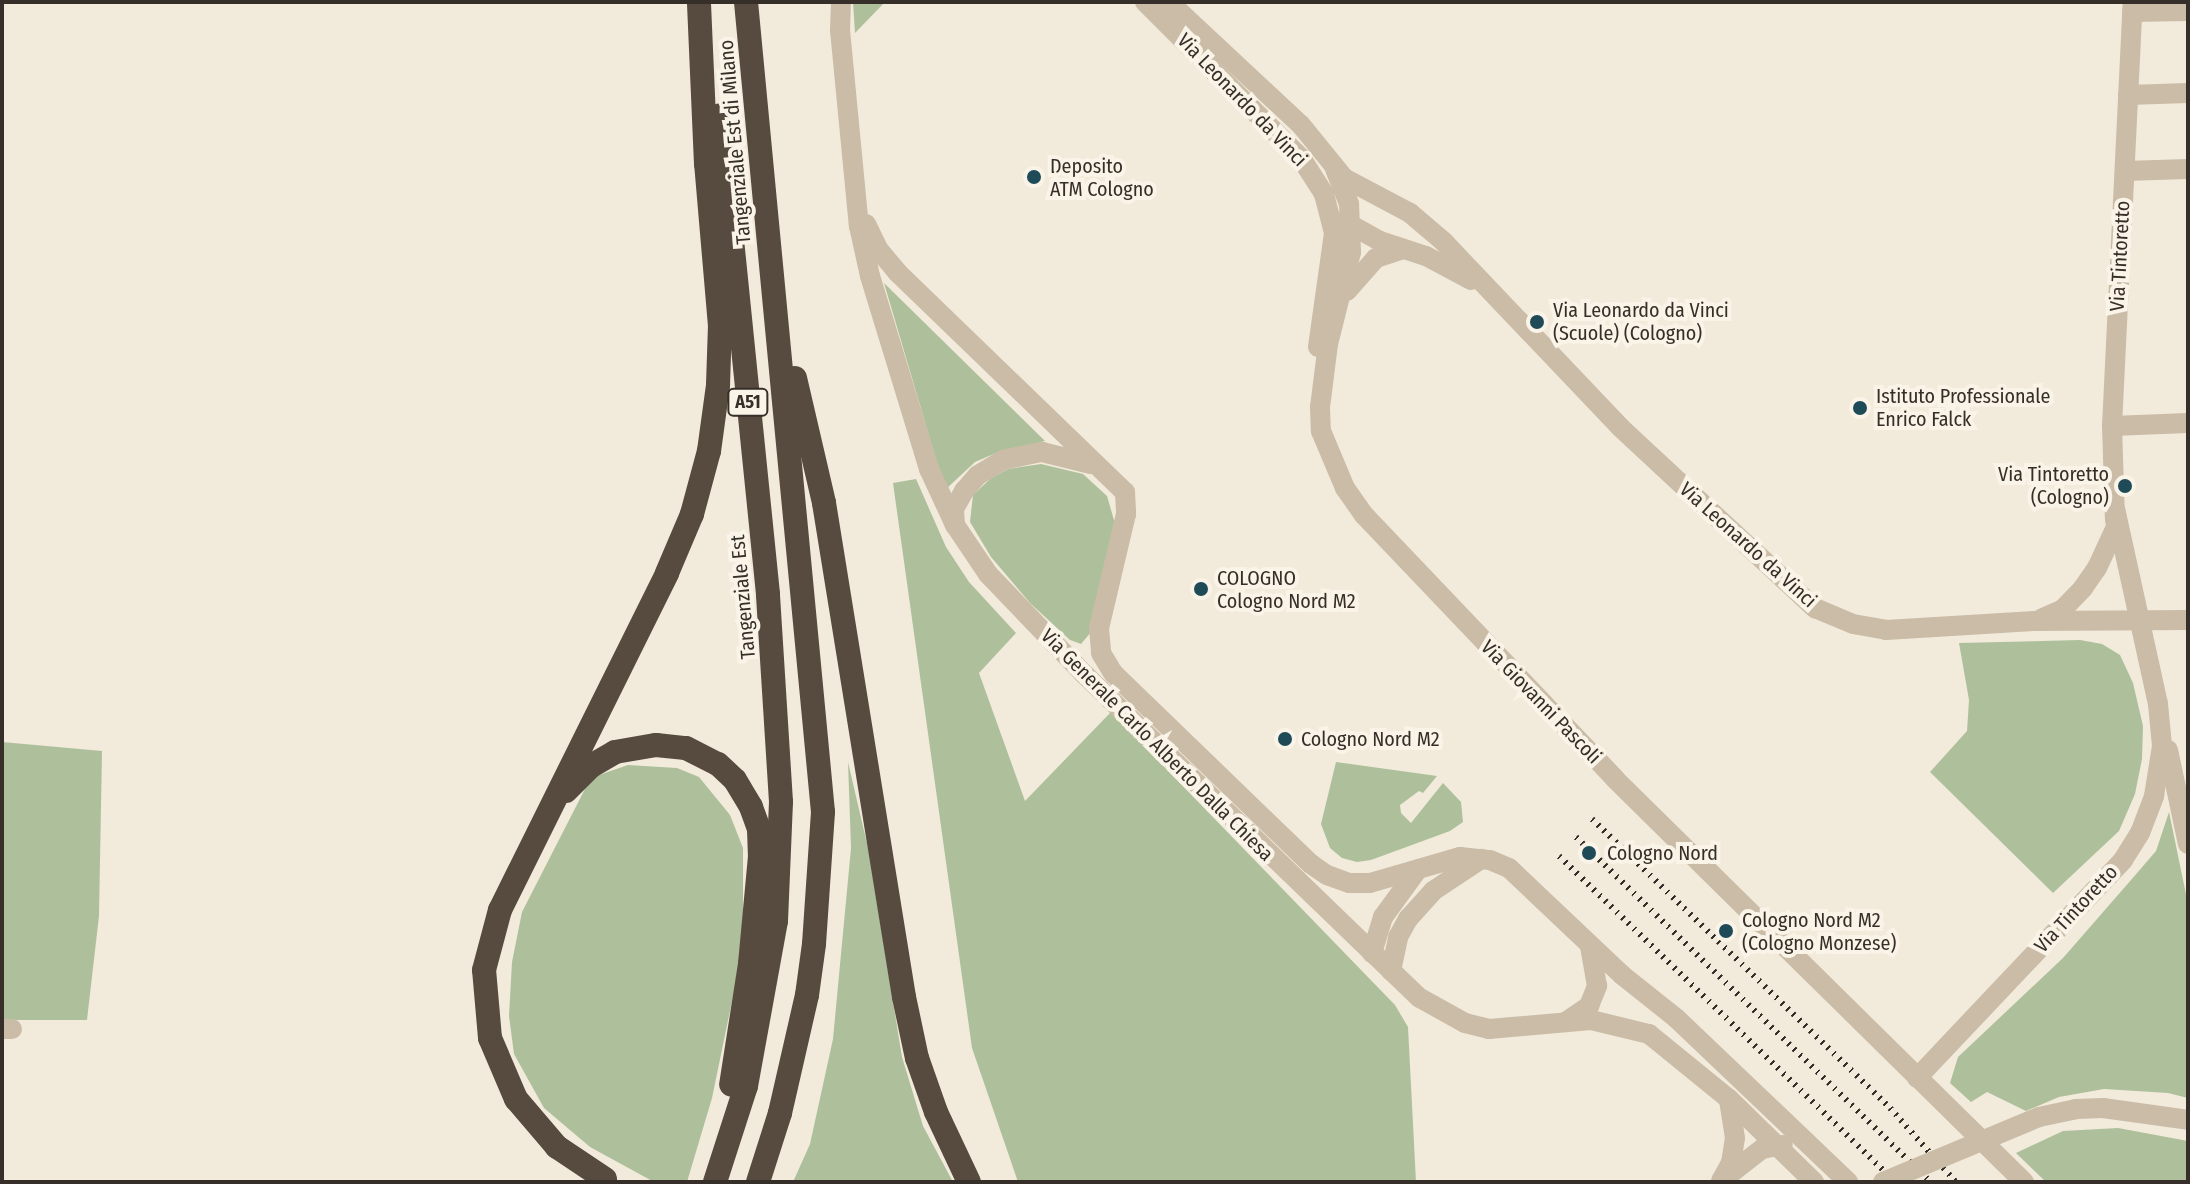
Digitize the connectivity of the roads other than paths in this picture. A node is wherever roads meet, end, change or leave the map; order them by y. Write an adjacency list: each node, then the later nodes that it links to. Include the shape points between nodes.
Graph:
1 (699, 2): 33 (highway, via 720,326 709,451 692,514 667,573)
2 (707, 2): 46 (highway, Tangenziale Est / A51, via 768,594 781,802 776,921 746,1086)
3 (746, 2): 20 (highway, Tangenziale Est di Milano / A51)
4 (841, 2): 14 (street, Via Generale Carlo Alberto Dalla Chiesa)
5 (1145, 2): 16 (street, Via Leonardo da Vinci, via 1301,158)
6 (1169, 2): 11 (street, Via Leonardo da Vinci, via 1301,125)
7 (2133, 7): 8 (street); 10 (street, Via Tintoretto)
8 (2188, 11)
9 (2188, 93): 10 (street)
10 (2128, 95): 13 (street, Via Tintoretto)
11 (1335, 169): 15 (street, Via Leonardo da Vinci); 17 (street, Via Giovanni Pascoli)
12 (2188, 169): 13 (street)
13 (2125, 171): 24 (street, Via Tintoretto)
14 (857, 198): 26 (street, Via Generale Carlo Alberto Dalla Chiesa, via 878,249 897,272); 28 (street, Via Generale Carlo Alberto Dalla Chiesa, via 863,249 897,371 929,469)
15 (1387, 201): 17 (street, via 1367,203); 21 (street, Via Leonardo da Vinci, via 1443,241)
16 (1329, 204): 17 (street, Via Leonardo da Vinci); 18 (street, Via Leonardo da Vinci)
17 (1349, 221): 18 (street, Via Leonardo da Vinci); 19 (street, Via Leonardo da Vinci); 22 (street, Via Giovanni Pascoli)
18 (1333, 245): 25 (street, Via Leonardo da Vinci, via 1315,384)
19 (1403, 249): 21 (street, Via Leonardo da Vinci); 22 (street, via 1370,263)
20 (772, 278): 48 (highway, A51, via 823,812 807,995); 49 (highway, via 824,503 914,1043 936,1112)
21 (1481, 285): 30 (street, Via Leonardo da Vinci, via 1628,435 1815,608 1853,624 1886,630)
22 (1342, 298): 25 (street, Via Giovanni Pascoli, via 1321,381)
23 (2188, 423): 24 (street)
24 (2112, 426): 27 (street, Via Tintoretto)
25 (1321, 431): 41 (street, Via Giovanni Pascoli, via 1331,463 1364,515 1615,779)
26 (1120, 485): 28 (street, via 1075,457 1021,454 971,482 954,509); 36 (street, Via Generale Carlo Alberto Dalla Chiesa, via 1126,514 1099,635 1109,669 1321,871 1363,884)
27 (2115, 519): 30 (street, Via Tintoretto, via 2097,568 2083,588 2063,609); 31 (street, Via Tintoretto)
28 (955, 525): 38 (street, Via Generale Carlo Alberto Dalla Chiesa, via 997,584)
29 (2188, 620): 31 (street, Via Leonardo da Vinci)
30 (2035, 621): 31 (street, Via Leonardo da Vinci)
31 (2140, 623): 32 (street, Via Tintoretto)
32 (2158, 704): 34 (street, Via Tintoretto); 41 (street, Via Tintoretto, via 2158,783 2133,845)
33 (553, 804): 46 (highway, via 591,766 615,752 656,745 686,748 718,764 751,807 760,856 750,964); 47 (highway, via 500,910 487,950 486,1018 516,1099 557,1147)
34 (2188, 844)
35 (1481, 859): 36 (street, Via Generale Carlo Alberto Dalla Chiesa, via 1450,858); 37 (street, Via Generale Carlo Alberto Dalla Chiesa, via 1517,873); 39 (street, via 1433,891 1408,919)
36 (1418, 869): 38 (street, via 1383,917)
37 (1589, 946): 40 (street, via 1597,986 1589,1006); 45 (street, Via Generale Carlo Alberto Dalla Chiesa, via 1676,1018)
38 (1372, 953): 39 (street, Via Generale Carlo Alberto Dalla Chiesa)
39 (1391, 971): 40 (street, Via Generale Carlo Alberto Dalla Chiesa, via 1427,1004 1471,1025 1507,1030)
40 (1567, 1021): 42 (street, Via Generale Carlo Alberto Dalla Chiesa, via 1603,1021 1649,1034)
41 (1917, 1078): 54 (street, Via Giovanni Pascoli)
42 (1729, 1099): 44 (street, Via Generale Carlo Alberto Dalla Chiesa); 50 (street, via 1734,1151)
43 (2188, 1120): 53 (street, bridge, via 2089,1107 2039,1117)
44 (1774, 1145): 45 (street); 50 (street); 51 (street, Via Generale Carlo Alberto Dalla Chiesa)
45 (1811, 1147): 52 (street, Via Generale Carlo Alberto Dalla Chiesa)
46 (718, 1174)
47 (606, 1181)
48 (758, 1182)
49 (969, 1182)
50 (1720, 1182)
51 (1814, 1182)
52 (1848, 1182)
53 (1883, 1182)
54 (2024, 1182)

